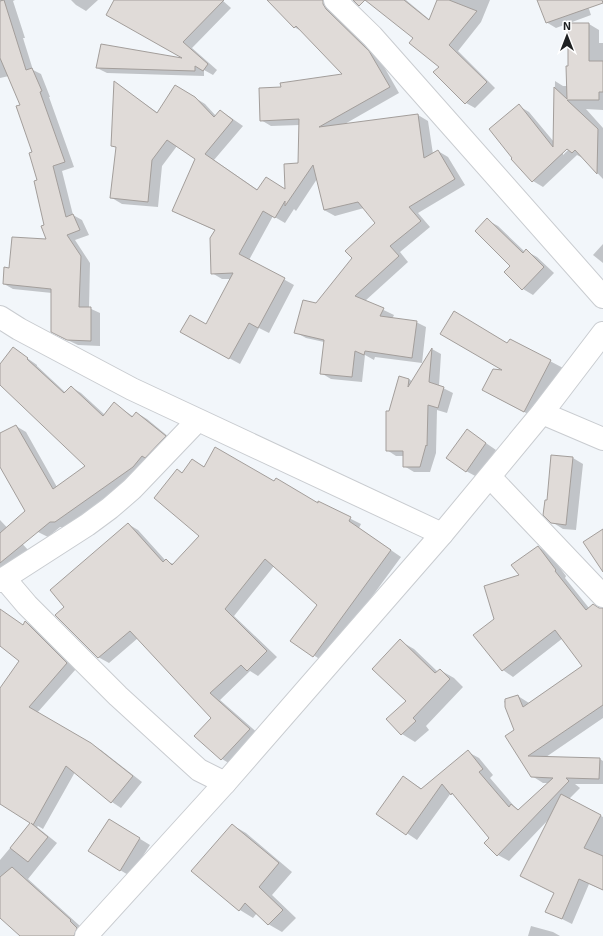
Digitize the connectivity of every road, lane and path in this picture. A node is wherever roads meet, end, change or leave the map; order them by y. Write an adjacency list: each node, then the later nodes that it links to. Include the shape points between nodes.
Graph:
1 (335, 0): 2 (street, via 372,36)
2 (603, 297)
3 (0, 317): 6 (street, via 132,389)
4 (603, 333): 5 (street)
5 (542, 413): 7 (street); 8 (street)
6 (198, 420): 9 (street); 10 (street, via 132,489 110,508)
7 (603, 439)
8 (490, 477): 9 (street); 11 (street)
9 (442, 534): 12 (street)
10 (2, 580): 12 (street, via 124,701 199,770)
11 (603, 596)
12 (226, 783): 13 (street)
13 (86, 936)

